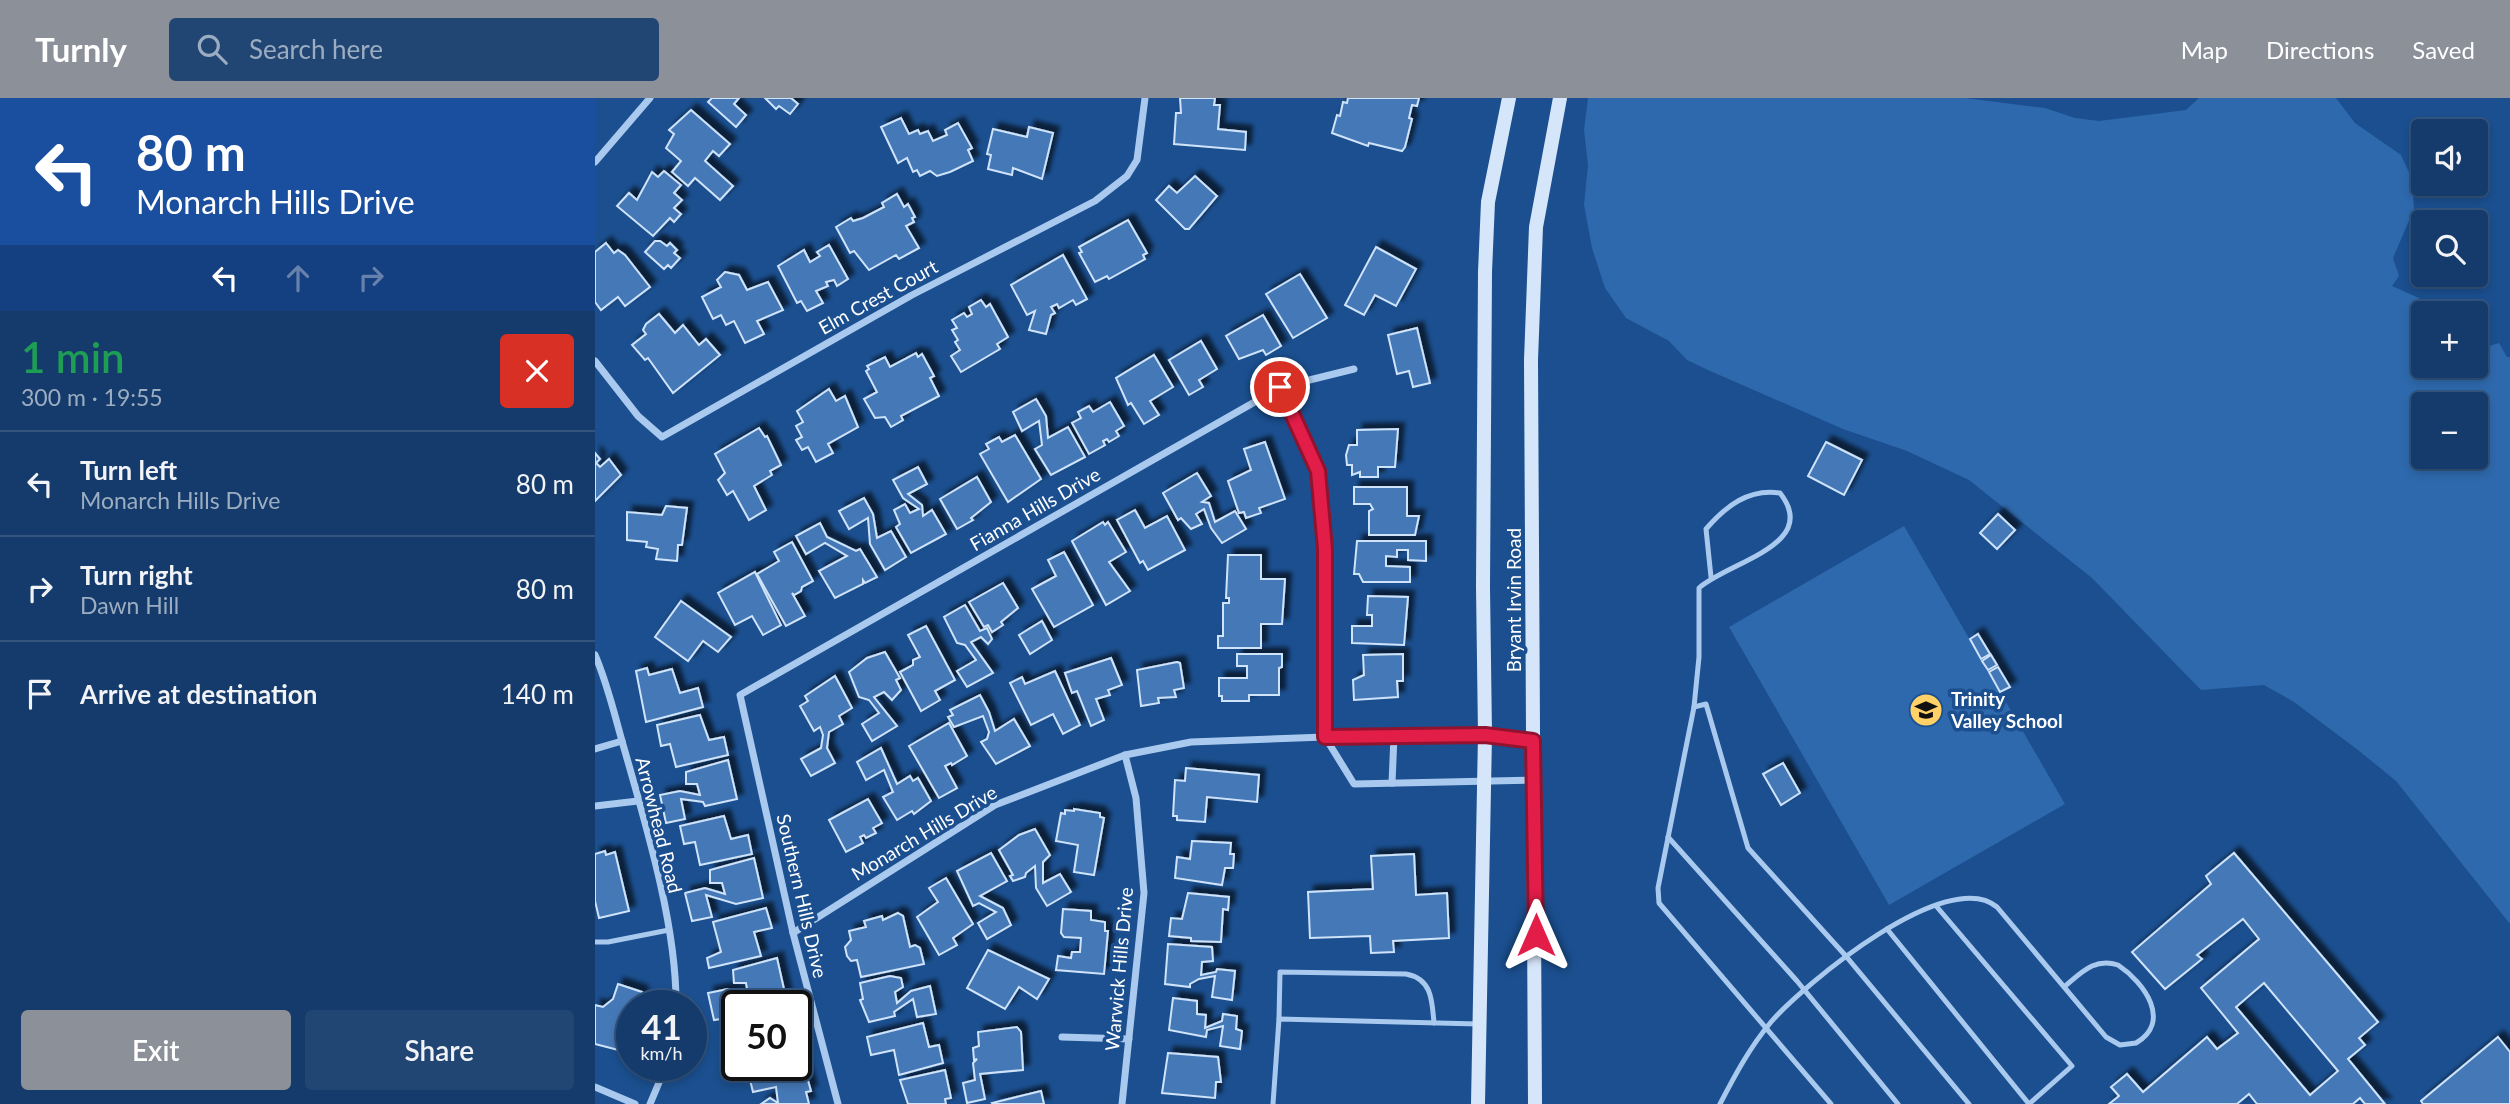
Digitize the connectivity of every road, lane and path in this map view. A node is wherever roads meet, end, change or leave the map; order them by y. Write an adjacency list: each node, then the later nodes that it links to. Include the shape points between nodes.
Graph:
1 (650, 98): 5 (street)
2 (1145, 98): 6 (street, Elm Crest Court, via 1137,160 1127,176 1095,201 912,295 662,437 638,416)
3 (1509, 98): 13 (main road, Bryant Irvin Road, via 1488,202 1485,271)
4 (1560, 98): 17 (main road, Bryant Irvin Road, via 1536,227 1531,360)
5 (595, 162)
6 (595, 361)
7 (1354, 369): 8 (street, Fianna Hills Drive)
8 (1280, 387): 11 (street, Fianna Hills Drive); 15 (street, via 1318,471 1325,549)
9 (1711, 577): 9 (lane, via 1773,546 1792,523 1792,508 1780,493 1763,490 1727,506 1706,529); 12 (lane, via 1699,588)
10 (595, 655): 16 (street, Arrowhead Road)
11 (740, 695): 29 (street, Southern Hills Drive)
12 (1694, 707): 25 (lane); 31 (lane, via 1706,704 1748,848)
13 (1485, 735): 14 (street, Monarch Hills Drive); 17 (street, Monarch Hills Drive); 21 (main road, Bryant Irvin Road)
14 (1394, 736): 15 (street, Monarch Hills Drive); 22 (street)
15 (1325, 737): 19 (street, Monarch Hills Drive, via 1191,742); 22 (street, via 1354,784)
16 (622, 741): 18 (street); 23 (street, Arrowhead Road)
17 (1533, 741): 20 (main road, Bryant Irvin Road)
18 (595, 749)
19 (1125, 755): 29 (street, Monarch Hills Drive, via 995,805); 40 (street, Warwick Hills Drive, via 1136,798 1144,893)
20 (1535, 780): 21 (street); 49 (main road, Bryant Irvin Road)
21 (1485, 781): 22 (street); 37 (main road, Bryant Irvin Road)
22 (1392, 783)
23 (638, 801): 24 (street); 28 (street, Arrowhead Road)
24 (595, 806)
25 (1668, 837): 33 (lane); 38 (lane, via 1659,903)
26 (1937, 907): 27 (lane); 27 (lane, via 2071,1066 2029,1104); 32 (lane, via 1971,897 1993,903)
27 (1887, 929): 31 (lane)
28 (669, 930): 30 (lane); 34 (street, Arrowhead Road)
29 (793, 933): 45 (street, Southern Hills Drive)
30 (595, 942)
31 (1845, 955): 33 (lane); 53 (lane)
32 (2064, 987): 32 (lane, via 2113,1043 2136,1043 2153,1027 2152,1003 2118,965 2090,966)
33 (1803, 989): 38 (lane); 52 (lane)
34 (677, 990)
35 (1279, 1019): 36 (lane); 36 (lane, via 1280,972 1406,974 1428,985); 47 (lane)
36 (1434, 1023): 37 (lane)
37 (1478, 1024): 48 (main road, Bryant Irvin Road)
38 (1766, 1029): 50 (lane); 51 (lane)
39 (1062, 1037): 40 (street)
40 (1129, 1039): 46 (street, Warwick Hills Drive)
41 (660, 1081): 44 (street)
42 (595, 1087): 43 (street)
43 (635, 1104)
44 (650, 1104)
45 (838, 1104)
46 (1122, 1104)
47 (1273, 1104)
48 (1478, 1104)
49 (1535, 1104)
50 (1720, 1104)
51 (1831, 1104)
52 (1898, 1104)
53 (1969, 1104)

